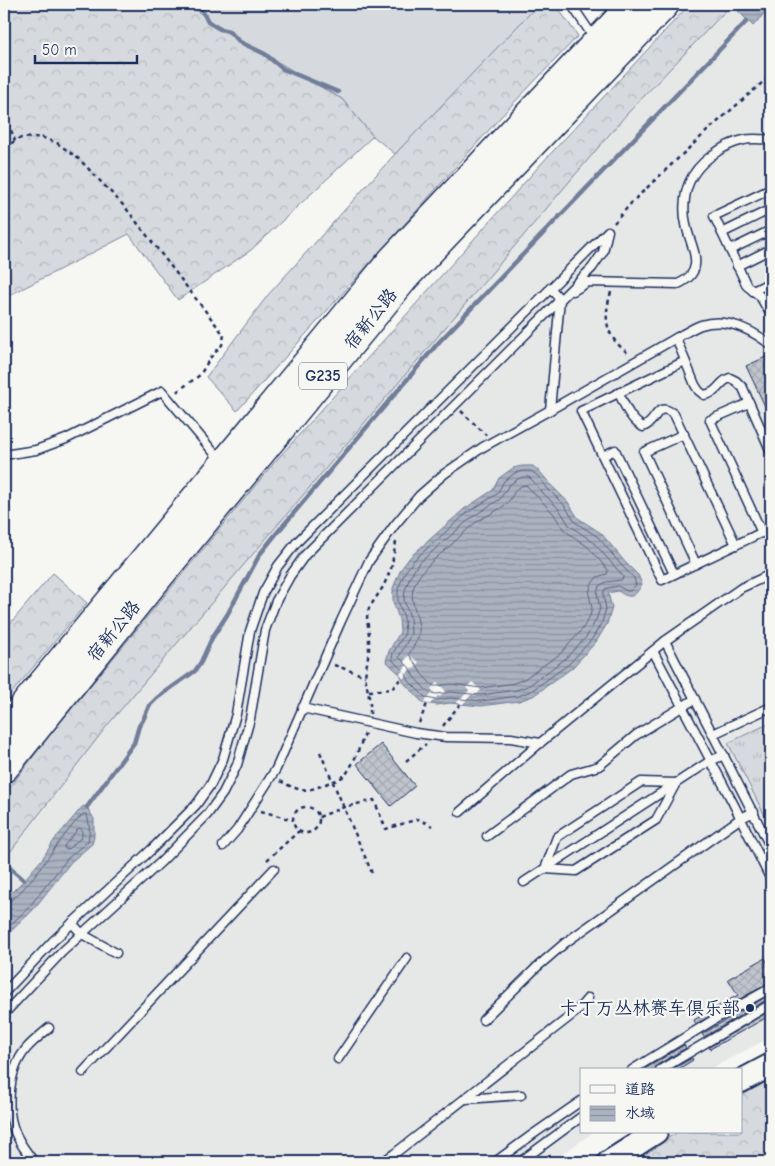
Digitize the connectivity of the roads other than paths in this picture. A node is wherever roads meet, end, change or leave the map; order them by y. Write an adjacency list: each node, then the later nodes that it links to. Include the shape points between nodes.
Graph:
1 (571, 4): 4 (lane)
2 (633, 4): 4 (highway, 宿新公路 / G235)
3 (665, 4): 46 (highway, 宿新公路 / G235, via 406,276)
4 (597, 42): 28 (highway, 宿新公路 / G235, via 393,259)
5 (771, 139): 16 (lane, via 744,140 721,148 689,181 685,201 686,223 695,266 687,279 678,284 588,282)
6 (771, 189): 9 (lane, via 714,216)
7 (771, 209): 9 (lane)
8 (771, 230): 11 (lane)
9 (722, 233): 11 (lane)
10 (771, 249): 12 (lane)
11 (730, 250): 12 (lane)
12 (737, 266): 15 (lane, via 747,286)
13 (771, 282): 15 (lane)
14 (550, 288): 16 (lane); 16 (lane, via 608,231 603,252 592,268); 58 (lane, via 297,542 278,566 263,593 250,631 236,714 223,759 211,784 184,818)
15 (754, 291): 17 (lane)
16 (560, 298): 23 (lane); 59 (lane, via 306,555 290,576 265,630 250,719 237,765 223,793 207,815 162,861)
17 (771, 313)
18 (676, 338): 19 (lane, via 701,325 716,322 739,326); 20 (lane); 23 (lane)
19 (771, 345)
20 (685, 361): 21 (lane); 22 (lane, via 695,385 704,395 711,394 730,378 742,388)
21 (619, 393): 24 (lane, via 639,425 649,425 656,413 668,410 674,414); 27 (lane, via 581,411)
22 (749, 402): 25 (lane); 30 (lane, via 710,420)
23 (550, 410): 40 (lane, via 482,447 444,474 419,496 394,526 369,561)
24 (684, 434): 31 (lane); 32 (lane, via 644,452)
25 (771, 452)
26 (4, 455): 28 (lane, via 36,450 66,439 162,391)
27 (603, 456): 33 (lane, via 662,580); 33 (lane, via 615,450)
28 (224, 464): 41 (highway, 宿新公路 / G235)
29 (771, 528): 30 (lane)
30 (762, 532): 31 (lane)
31 (736, 545): 32 (lane)
32 (696, 564): 33 (lane)
33 (674, 574)
34 (771, 574): 35 (lane, via 741,588)
35 (665, 641): 36 (lane); 37 (lane)
36 (653, 650): 38 (lane); 43 (lane)
37 (695, 699): 38 (lane); 42 (lane)
38 (682, 707): 45 (lane); 51 (lane, via 636,735 599,766 571,774)
39 (771, 707): 42 (lane)
40 (302, 708): 43 (lane, via 436,736 511,738); 52 (lane, via 276,769)
41 (4, 730)
42 (713, 734): 44 (lane)
43 (540, 743): 48 (lane)
44 (724, 754): 45 (lane); 49 (lane)
45 (710, 761): 47 (lane); 50 (lane)
46 (4, 768)
47 (676, 783): 55 (lane); 55 (lane, via 656,820 576,871); 55 (lane, via 641,782 557,837)
48 (460, 812)
49 (754, 812): 50 (lane); 53 (lane)
50 (740, 818): 56 (lane); 67 (lane, via 565,943)
51 (487, 836)
52 (223, 846)
53 (771, 848)
54 (274, 869): 73 (lane)
55 (545, 869): 57 (lane)
56 (771, 880)
57 (524, 882)
58 (72, 924): 59 (lane); 63 (lane)
59 (82, 934): 60 (lane); 66 (lane)
60 (116, 953)
61 (407, 958): 69 (lane)
62 (771, 988): 71 (lane)
63 (4, 993)
64 (588, 998): 76 (lane, via 577,1011)
65 (771, 1004): 72 (lane)
66 (4, 1014)
67 (483, 1020)
68 (48, 1028): 80 (lane, via 25,1050 15,1069 10,1091 9,1112 18,1139)
69 (338, 1059)
70 (771, 1065): 74 (main road)
71 (635, 1068)
72 (663, 1068)
73 (84, 1072)
74 (742, 1080)
75 (521, 1095): 76 (lane)
76 (465, 1099): 81 (lane)
77 (580, 1102): 82 (lane)
78 (580, 1118): 83 (lane)
79 (653, 1134): 84 (main road)
80 (34, 1162)
81 (382, 1162)
82 (496, 1162)
83 (520, 1162)
84 (609, 1162)

